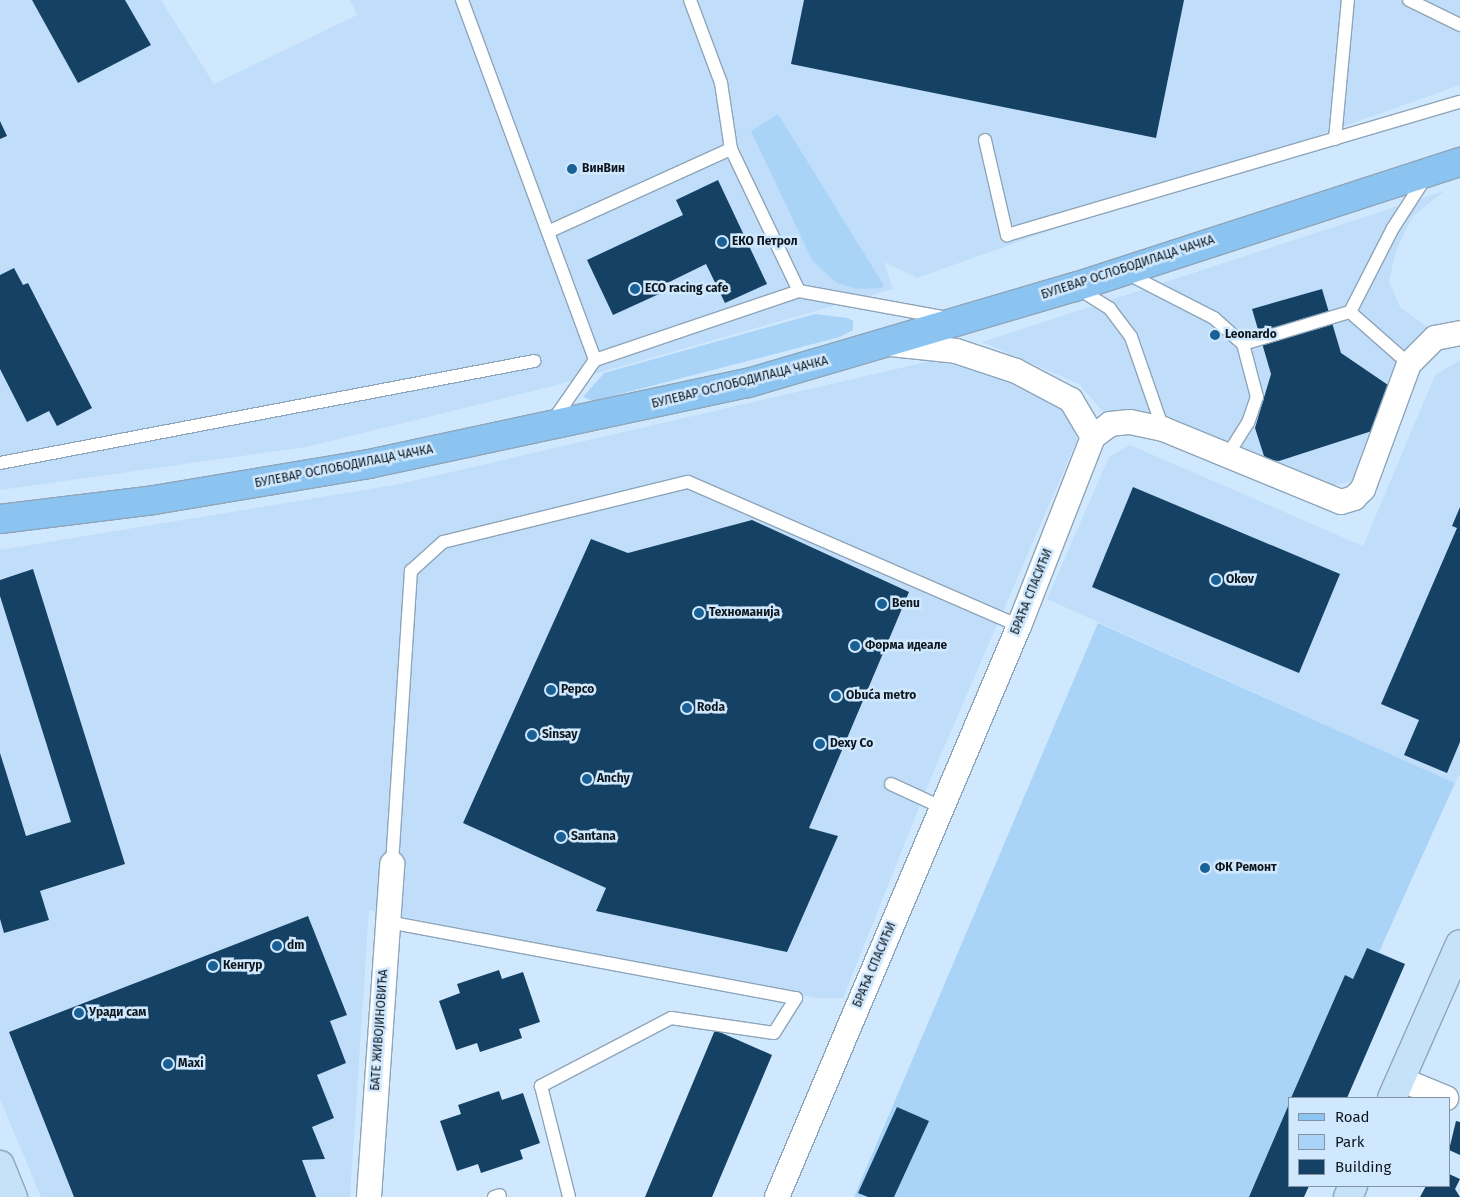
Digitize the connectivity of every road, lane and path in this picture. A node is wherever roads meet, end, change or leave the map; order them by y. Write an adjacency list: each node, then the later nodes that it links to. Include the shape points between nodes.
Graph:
1 (462, 0): 12 (lane)
2 (690, 0): 9 (lane, via 721,83)
3 (1348, 0): 7 (lane)
4 (1409, 0): 5 (lane)
5 (1460, 25)
6 (1460, 102): 7 (lane)
7 (1335, 139): 8 (lane, via 1007,235)
8 (985, 140)
9 (731, 148): 12 (lane); 15 (lane)
10 (1460, 162): 11 (main road, БУЛЕВАР ОСЛОБОДИЛАЦА ЧАЧКА)
11 (1430, 172): 13 (main road, БУЛЕВАР ОСЛОБОДИЛАЦА ЧАЧКА); 16 (lane, via 1393,228)
12 (550, 231): 21 (lane)
13 (1121, 271): 14 (main road, БУЛЕВАР ОСЛОБОДИЛАЦА ЧАЧКА); 20 (lane, via 1214,318)
14 (1075, 287): 17 (main road, БУЛЕВАР ОСЛОБОДИЛАЦА ЧАЧКА); 25 (lane, via 1110,309 1131,337)
15 (799, 291): 17 (lane); 21 (lane)
16 (1350, 312): 20 (lane); 23 (lane)
17 (964, 321): 19 (main road, БУЛЕВАР ОСЛОБОДИЛАЦА ЧАЧКА)
18 (1460, 333): 23 (street, via 1436,338)
19 (887, 344): 24 (main road, БУЛЕВАР ОСЛОБОДИЛАЦА ЧАЧКА, via 748,383); 26 (street, via 956,351 1016,371 1071,400)
20 (1243, 344): 27 (lane, via 1257,397 1248,423)
21 (595, 360): 24 (lane)
22 (534, 361): 28 (lane)
23 (1409, 364): 27 (street, via 1362,489 1354,498 1341,502 1326,499)
24 (549, 426): 29 (main road, БУЛЕВАР ОСЛОБОДИЛАЦА ЧАЧКА, via 369,464 154,500)
25 (1163, 429): 26 (street, via 1130,422 1110,424); 27 (street)
26 (1093, 437): 30 (street, БРАЋА СПАСИЋИ)
27 (1227, 456)
28 (0, 463)
29 (0, 520)
30 (1019, 626): 32 (street, БРАЋА СПАСИЋИ); 33 (lane, via 688,482 443,542 411,571)
31 (891, 784): 32 (lane)
32 (941, 807): 42 (street, БРАЋА СПАСИЋИ)
33 (392, 864): 34 (street, БАТЕ ЖИВОЈИНОВИЋА)
34 (388, 922): 40 (street, БАТЕ ЖИВОЈИНОВИЋА); 41 (lane, via 796,998 774,1033 671,1018 541,1086)
35 (1460, 944): 36 (main road)
36 (1396, 1089): 37 (street)
37 (1437, 1097)
38 (0, 1165): 39 (main road)
39 (13, 1197)
40 (369, 1197)
41 (569, 1197)
42 (777, 1197)

